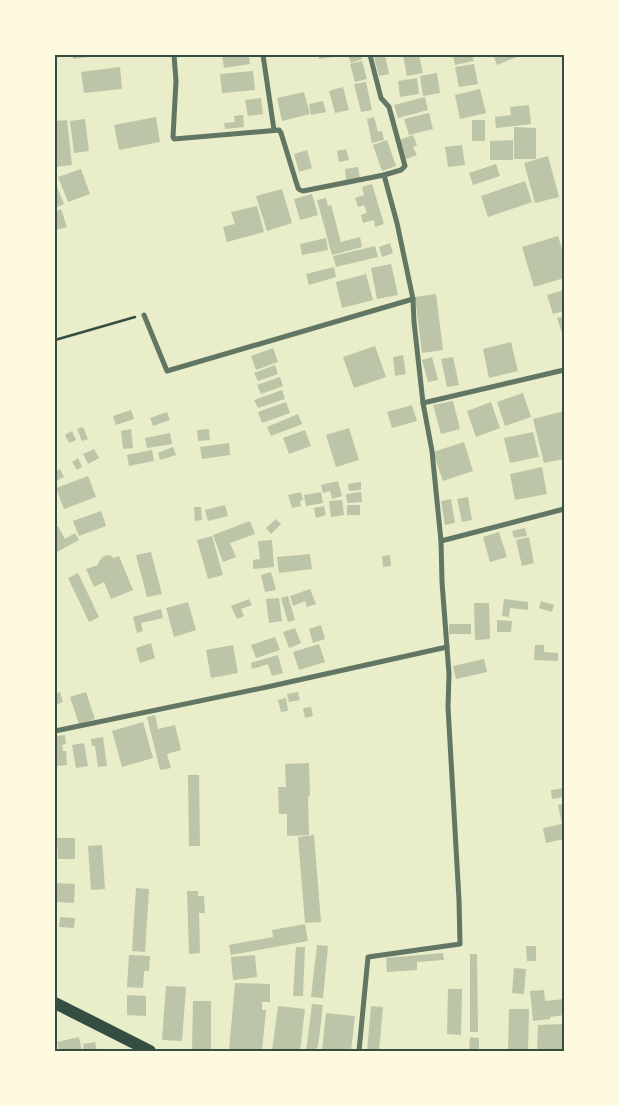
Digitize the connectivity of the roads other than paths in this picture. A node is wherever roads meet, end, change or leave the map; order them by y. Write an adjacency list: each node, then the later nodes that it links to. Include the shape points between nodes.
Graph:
1 (174, 55): 4 (street, via 174,139)
2 (263, 55): 4 (street)
3 (370, 55): 5 (street, via 405,166)
4 (274, 130): 5 (street, via 281,133 300,190)
5 (384, 175): 6 (street)
6 (413, 299): 7 (street, via 167,371); 9 (street)
7 (144, 315)
8 (564, 370): 9 (street)
9 (423, 403): 11 (street, via 432,451)
10 (564, 509): 11 (street)
11 (441, 541): 12 (street)
12 (447, 647): 13 (street); 16 (street, via 460,944 368,957)
13 (55, 731)
14 (55, 1003): 15 (highway)
15 (150, 1051)
16 (359, 1051)

